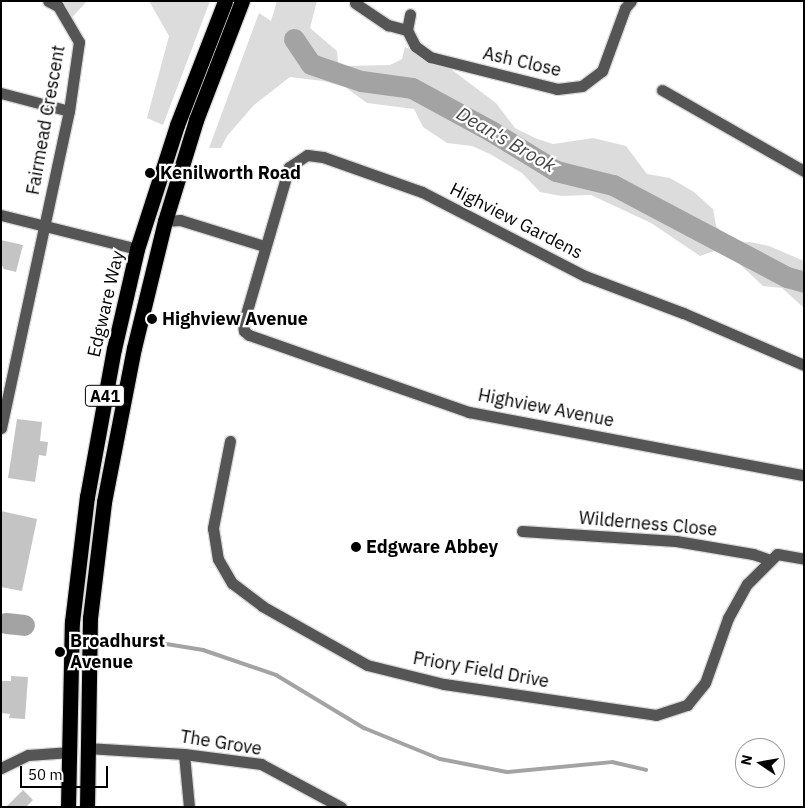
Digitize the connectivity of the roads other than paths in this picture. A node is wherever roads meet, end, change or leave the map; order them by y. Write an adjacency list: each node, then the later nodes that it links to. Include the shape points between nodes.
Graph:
1 (48, 1): 10 (street, Fairmead Crescent, via 58,6 79,42)
2 (225, 1): 16 (highway, Edgware Way / A41, via 176,125)
3 (242, 1): 13 (highway, A41, via 199,111)
4 (355, 3): 7 (street, via 388,25)
5 (624, 3): 7 (street, Ash Close, via 602,71 582,86 570,89 542,88 430,57 415,46)
6 (410, 14): 7 (street)
7 (407, 30)
8 (662, 90): 11 (street)
9 (1, 93): 10 (street)
10 (69, 111): 14 (street, Fairmead Crescent)
11 (804, 171)
12 (1, 215): 14 (street)
13 (165, 221): 15 (street, via 180,220); 24 (highway, A41, via 134,348 104,502 90,618)
14 (45, 226): 16 (street); 18 (street, Fairmead Crescent)
15 (264, 246): 17 (street, Highview Gardens, via 289,167 308,156 323,157 422,192 577,272); 20 (street, Highview Avenue, via 243,324 249,335 469,412)
16 (137, 248): 25 (highway, Edgware Way / A41, via 114,349 87,497 72,622)
17 (804, 365)
18 (1, 428)
19 (230, 441): 23 (street, Priory Field Drive, via 213,528 218,559 232,583 262,606 367,665 444,684 656,715 687,705 705,683 728,618 747,584)
20 (804, 476)
21 (522, 531): 23 (street, Wilderness Close, via 676,541 753,554)
22 (804, 559): 23 (street, via 776,554)
23 (770, 560)
24 (87, 748): 26 (street, The Grove); 29 (highway, A41)
25 (67, 752): 27 (street, via 28,755); 28 (highway, Edgware Way / A41)
26 (184, 754): 30 (street); 31 (street, The Grove, via 261,764)
27 (3, 763)
28 (68, 807)
29 (87, 807)
30 (189, 807)
31 (341, 807)

